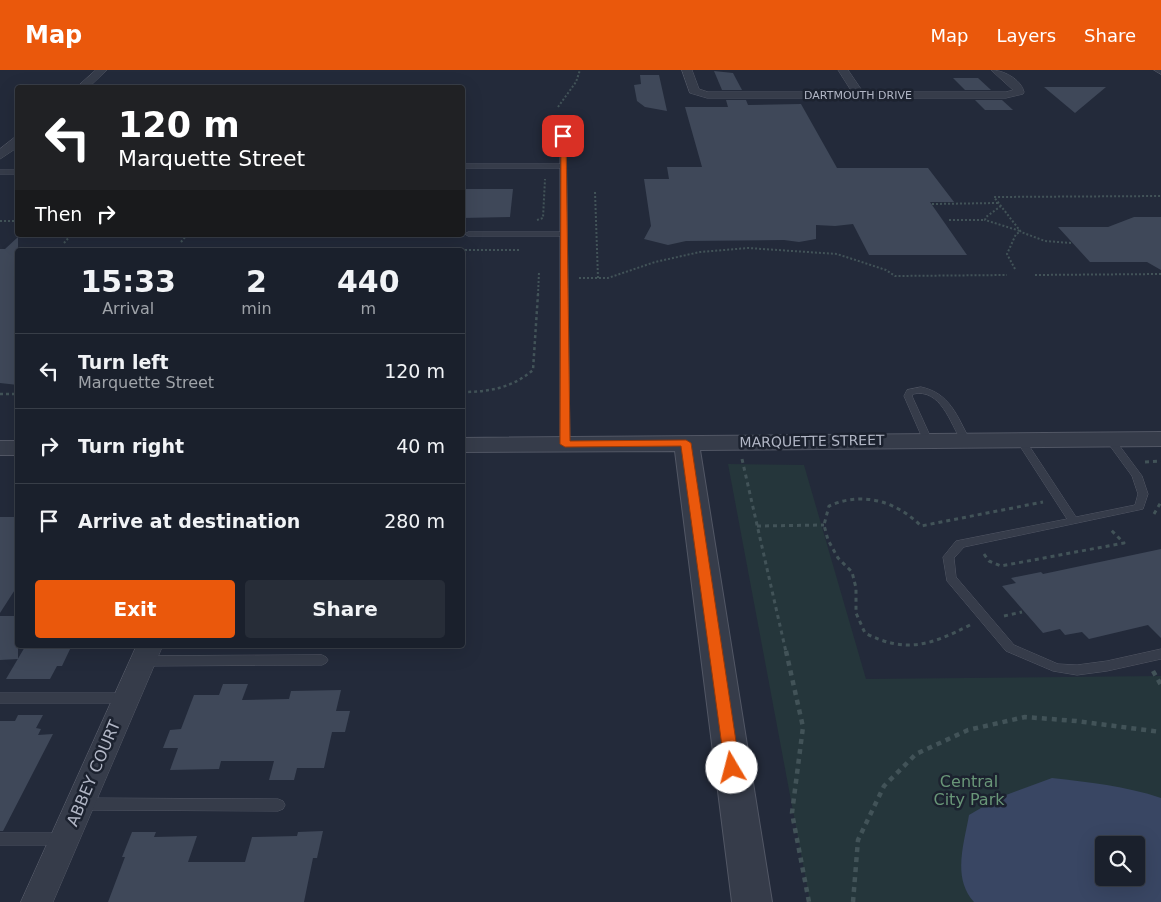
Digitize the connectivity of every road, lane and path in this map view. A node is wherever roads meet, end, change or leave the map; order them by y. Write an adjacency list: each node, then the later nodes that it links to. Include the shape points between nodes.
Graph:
1 (102, 70): 6 (street)
2 (580, 70): 8 (path, via 574,88 558,108)
3 (687, 70): 7 (street, DARTMOUTH DRIVE, via 697,93 715,96)
4 (843, 70): 7 (street)
5 (996, 70): 7 (street, DARTMOUTH DRIVE, via 1019,92 1006,95)
6 (84, 85)
7 (860, 95)
8 (563, 118): 12 (lane)
9 (15, 143): 10 (street)
10 (0, 156)
11 (465, 166): 12 (lane)
12 (563, 166): 28 (lane)
13 (0, 172): 14 (lane)
14 (15, 172)
15 (545, 179): 21 (path, via 543,218)
16 (595, 192): 42 (path)
17 (1161, 196): 18 (path, via 994,197)
18 (998, 203): 19 (path); 20 (path)
19 (932, 204)
20 (1001, 206): 23 (path); 26 (path)
21 (536, 220)
22 (949, 220): 23 (path)
23 (985, 220): 26 (path)
24 (0, 221): 25 (path)
25 (15, 221)
26 (1021, 232): 33 (path, via 1044,241); 36 (path, via 1016,234 1006,254)
27 (468, 234): 28 (lane)
28 (563, 234): 53 (lane)
29 (69, 237): 32 (path)
30 (185, 237): 31 (path)
31 (181, 242)
32 (64, 243)
33 (1071, 243)
34 (465, 250): 35 (path)
35 (527, 250)
36 (1014, 269)
37 (539, 272): 43 (path, via 533,370 512,385)
38 (1161, 274): 40 (path)
39 (1007, 275): 42 (path, via 895,276 836,254 748,248 700,252)
40 (1035, 275)
41 (576, 278): 42 (path)
42 (598, 278)
43 (465, 392)
44 (0, 394): 45 (path)
45 (15, 394)
46 (1110, 439): 47 (street, MARQUETTE STREET); 50 (street, MARQUETTE STREET); 62 (lane, via 1137,476 1143,494 1139,507)
47 (1161, 439)
48 (928, 440): 49 (street, MARQUETTE STREET); 49 (lane, via 908,396 916,389 934,392 941,397); 51 (street, MARQUETTE STREET)
49 (965, 440): 50 (street, MARQUETTE STREET)
50 (1021, 440): 62 (lane)
51 (737, 442): 52 (street, MARQUETTE STREET); 65 (path)
52 (686, 443): 53 (street, MARQUETTE STREET); 83 (street)
53 (565, 444): 54 (street, MARQUETTE STREET)
54 (465, 445)
55 (0, 448): 56 (street)
56 (15, 448)
57 (1140, 462): 58 (path)
58 (1161, 462)
59 (1047, 501): 64 (path, via 920,526 910,514 888,503 844,499 829,506)
60 (1161, 502): 61 (path, via 1158,510)
61 (1150, 516)
62 (1073, 520): 66 (lane)
63 (1116, 524): 66 (path, via 1107,526 1124,543 1001,566 989,561)
64 (824, 525): 65 (path); 69 (path, via 838,558 852,572 856,613 865,633 890,644 917,646)
65 (757, 526): 84 (path, via 803,726 792,813)
66 (974, 541): 71 (lane, via 960,544 948,557 951,578 1010,648 1057,668 1078,670)
67 (1022, 612): 68 (path)
68 (999, 617)
69 (973, 624)
70 (146, 653): 72 (lane); 76 (street, ABBEY COURT)
71 (1161, 654)
72 (322, 660)
73 (1149, 665): 74 (path)
74 (1161, 685)
75 (0, 698): 76 (lane)
76 (125, 698): 78 (street, ABBEY COURT)
77 (1161, 732): 85 (path, via 1025,718 968,730 916,754 884,786 858,840)
78 (80, 804): 79 (lane); 81 (street, ABBEY COURT)
79 (278, 805)
80 (0, 839): 81 (lane)
81 (65, 839): 82 (street, ABBEY COURT)
82 (37, 902)
83 (752, 902)
84 (809, 902)
85 (853, 902)

